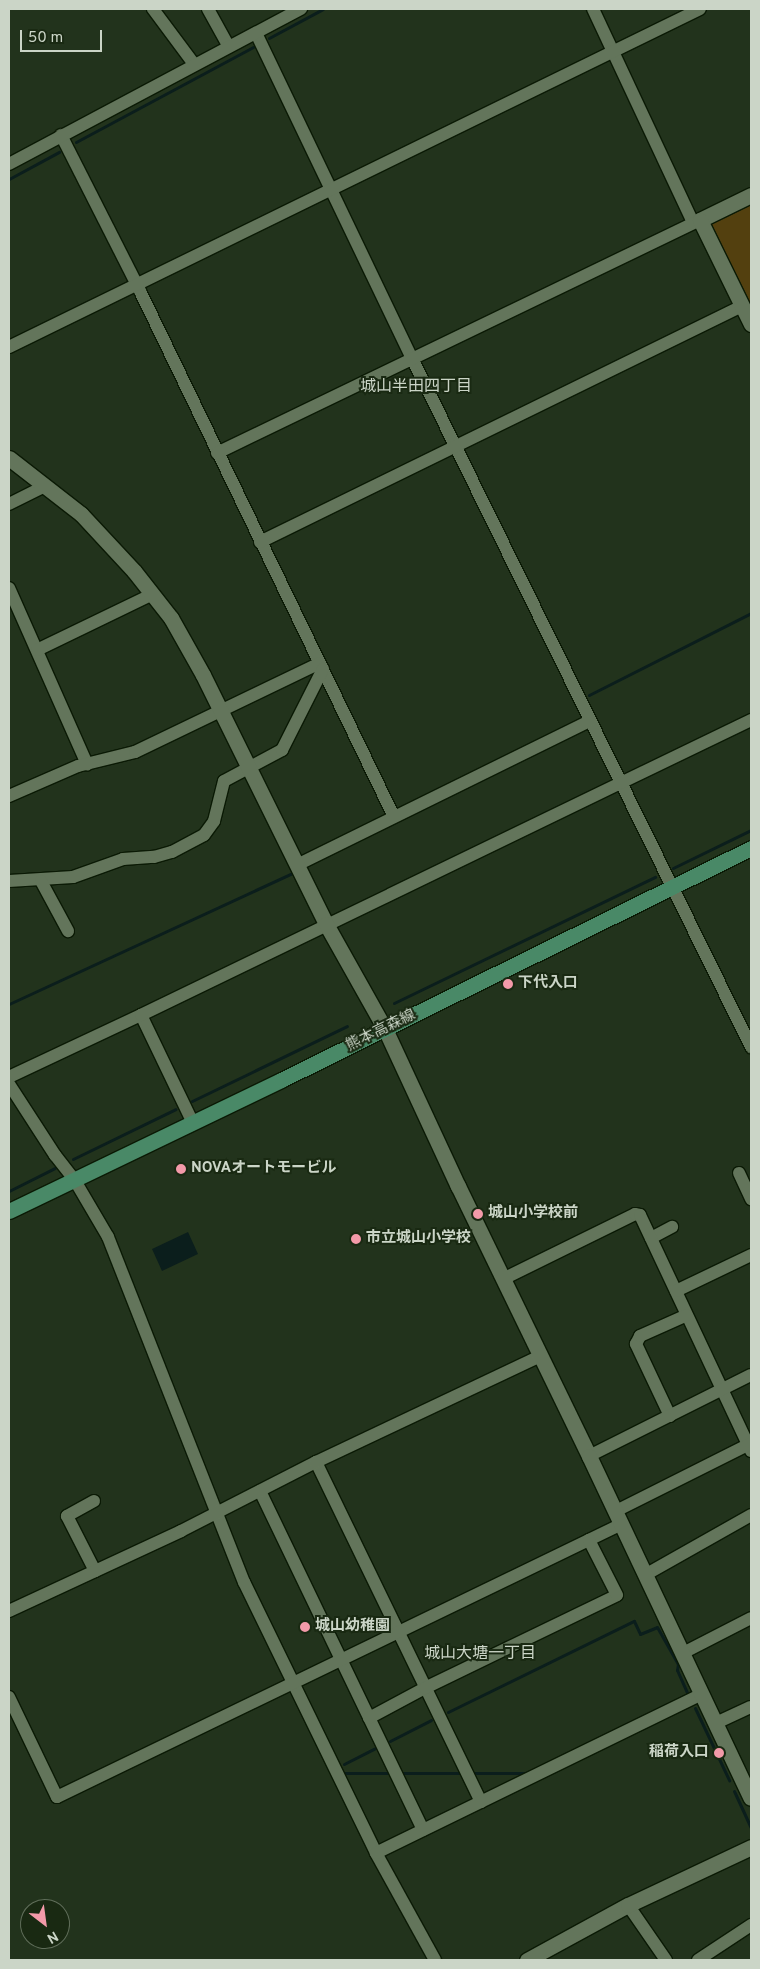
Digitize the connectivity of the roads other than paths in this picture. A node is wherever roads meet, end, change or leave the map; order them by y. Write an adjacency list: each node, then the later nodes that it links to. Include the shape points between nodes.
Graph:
1 (153, 9): 9 (street)
2 (208, 9): 7 (street)
3 (301, 9): 6 (street)
4 (593, 9): 8 (street)
5 (700, 9): 8 (street)
6 (256, 33): 7 (street); 12 (street)
7 (228, 47): 9 (street)
8 (613, 52): 12 (street); 14 (street)
9 (194, 64): 10 (street)
10 (61, 135): 11 (street); 15 (street)
11 (9, 164)
12 (331, 188): 15 (street); 19 (street)
13 (751, 195): 14 (street)
14 (697, 221): 16 (street); 19 (street)
15 (136, 283): 18 (street); 21 (street)
16 (742, 306): 17 (street); 20 (street)
17 (751, 324)
18 (9, 347)
19 (413, 360): 20 (street); 21 (street)
20 (456, 446): 25 (street); 31 (street)
21 (217, 453): 25 (street)
22 (9, 458): 23 (street)
23 (45, 486): 24 (street); 27 (street, via 81,514)
24 (9, 504)
25 (260, 542): 29 (street)
26 (9, 588): 28 (street)
27 (153, 594): 28 (street); 30 (street, via 172,618)
28 (37, 650): 33 (street)
29 (322, 666): 30 (street); 34 (street, via 282,750); 37 (street)
30 (220, 710): 33 (street, via 135,752); 34 (street)
31 (590, 720): 35 (street); 37 (street)
32 (751, 720): 35 (street)
33 (87, 764): 36 (street)
34 (249, 768): 39 (street); 41 (street, via 224,781 212,825 194,842 159,856 128,858 73,878)
35 (621, 784): 42 (street); 43 (street)
36 (9, 796)
37 (394, 817): 39 (street)
38 (751, 848): 42 (main road, 熊本高森線)
39 (297, 865): 43 (street)
40 (9, 881): 41 (street)
41 (40, 881): 44 (street)
42 (671, 887): 46 (main road, 熊本高森線); 47 (street)
43 (326, 924): 45 (street); 46 (street)
44 (68, 932)
45 (141, 1015): 48 (street); 50 (street)
46 (385, 1029): 50 (main road, 熊本高森線); 58 (street)
47 (751, 1046)
48 (9, 1077)
49 (9, 1084): 52 (street)
50 (193, 1123): 52 (main road, 熊本高森線)
51 (739, 1173): 53 (street)
52 (74, 1179): 54 (main road, 熊本高森線); 70 (street, via 108,1237)
53 (751, 1199)
54 (9, 1211)
55 (672, 1227): 56 (street)
56 (651, 1238): 58 (street, via 640,1215 635,1214); 59 (street)
57 (751, 1255): 59 (street)
58 (503, 1279): 61 (street)
59 (676, 1290): 60 (street)
60 (687, 1315): 63 (street); 64 (street, via 640,1336 636,1344)
61 (540, 1356): 66 (street); 67 (street)
62 (751, 1375): 63 (street)
63 (722, 1390): 64 (street); 65 (street)
64 (670, 1416): 66 (street)
65 (750, 1448): 72 (street)
66 (590, 1456): 72 (street)
67 (316, 1462): 68 (street); 78 (street)
68 (260, 1491): 70 (street); 80 (street)
69 (94, 1501): 74 (street, via 68,1516)
70 (218, 1513): 74 (street); 81 (street, via 244,1582)
71 (751, 1515): 75 (street)
72 (619, 1518): 73 (street); 75 (street)
73 (589, 1540): 78 (street); 82 (street, via 617,1595)
74 (96, 1571): 76 (street)
75 (646, 1575): 79 (street)
76 (9, 1611)
77 (751, 1618): 79 (street)
78 (399, 1633): 80 (street); 82 (street)
79 (683, 1653): 83 (street)
80 (342, 1661): 81 (street); 86 (street)
81 (294, 1683): 84 (street, via 58,1797); 92 (street)
82 (426, 1688): 86 (street); 89 (street)
83 (702, 1694): 87 (street); 89 (street)
84 (9, 1697)
85 (751, 1707): 87 (street)
86 (369, 1718): 90 (street)
87 (716, 1723): 88 (street)
88 (751, 1798)
89 (481, 1802): 90 (street)
90 (423, 1830): 92 (street)
91 (751, 1847): 93 (street)
92 (376, 1853): 95 (street)
93 (628, 1904): 96 (street); 97 (street)
94 (751, 1925): 98 (street)
95 (435, 1960)
96 (527, 1960)
97 (666, 1960)
98 (698, 1960)

